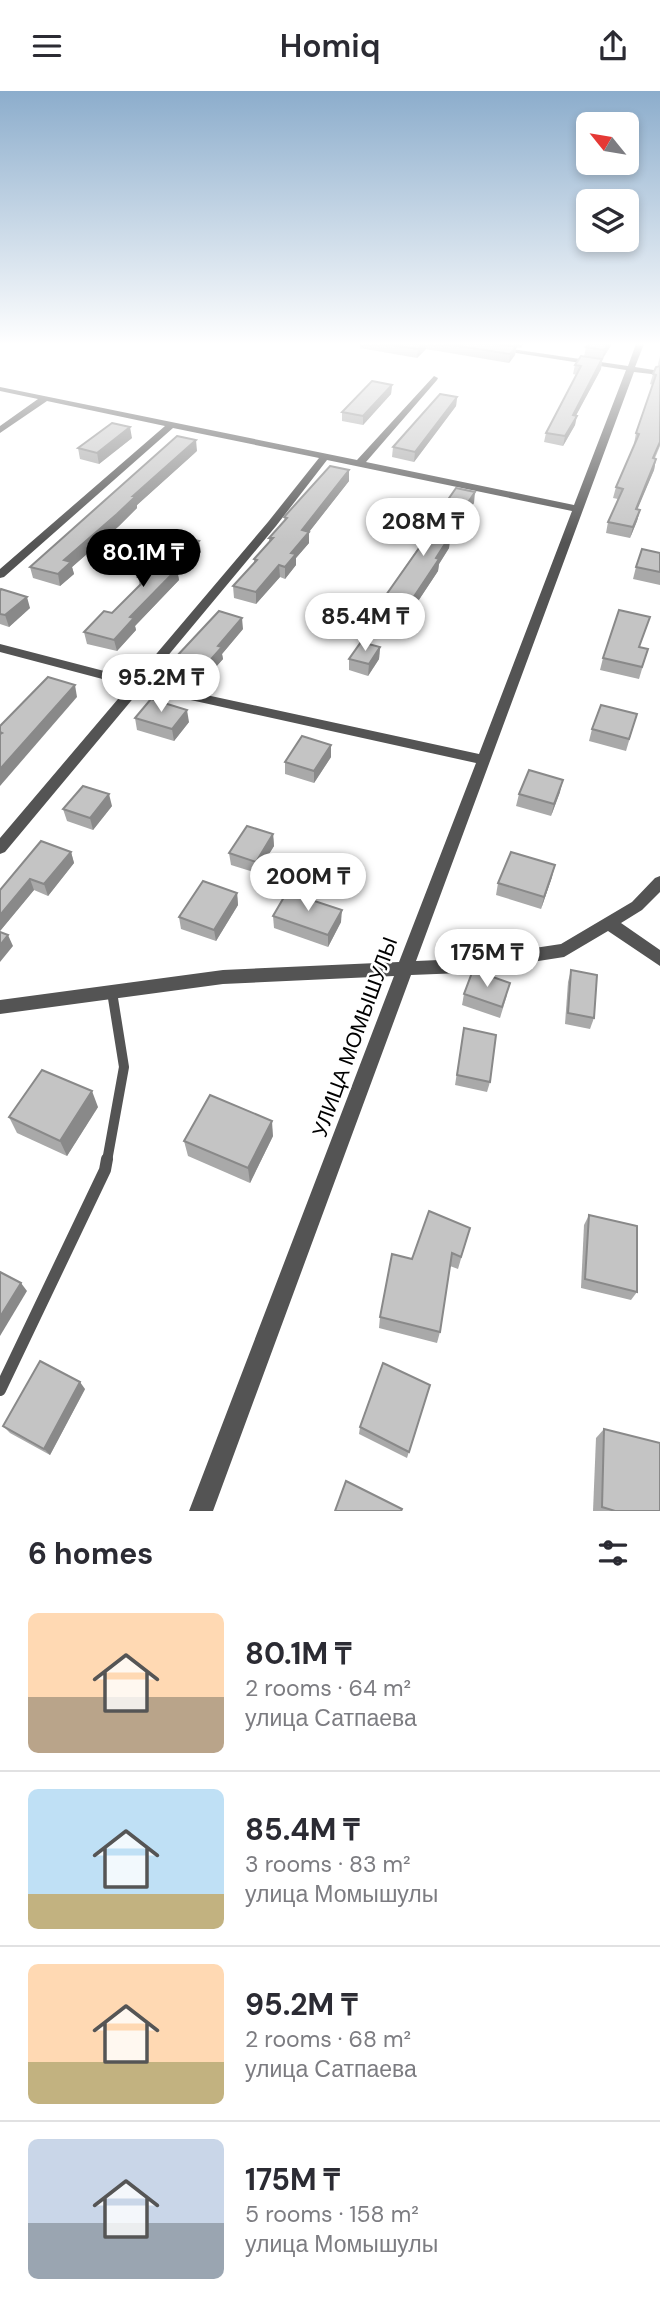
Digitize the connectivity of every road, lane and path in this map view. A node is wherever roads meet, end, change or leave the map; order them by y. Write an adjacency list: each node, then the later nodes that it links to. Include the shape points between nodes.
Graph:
1 (28, 410): 6 (street)
2 (108, 410): 5 (street)
3 (406, 410): 8 (street)
4 (615, 410): 9 (street, УЛИЦА МОМЫШУЛЫ)
5 (173, 423): 7 (street); 10 (street)
6 (0, 430)
7 (326, 455): 8 (street); 12 (street)
8 (361, 462): 9 (street)
9 (578, 509): 13 (street, УЛИЦА МОМЫШУЛЫ)
10 (0, 575)
11 (0, 648): 12 (street)
12 (137, 684): 13 (street); 14 (street)
13 (483, 759): 18 (street, УЛИЦА МОМЫШУЛЫ)
14 (0, 848)
15 (660, 882): 16 (street, via 637,906)
16 (610, 923): 17 (street); 18 (street, via 564,950 462,967)
17 (660, 959)
18 (402, 970): 19 (street, via 223,977); 22 (street, УЛИЦА МОМЫШУЛЫ)
19 (113, 992): 20 (street); 21 (lane, via 124,1067 105,1170)
20 (0, 1007)
21 (0, 1391)
22 (201, 1511)

